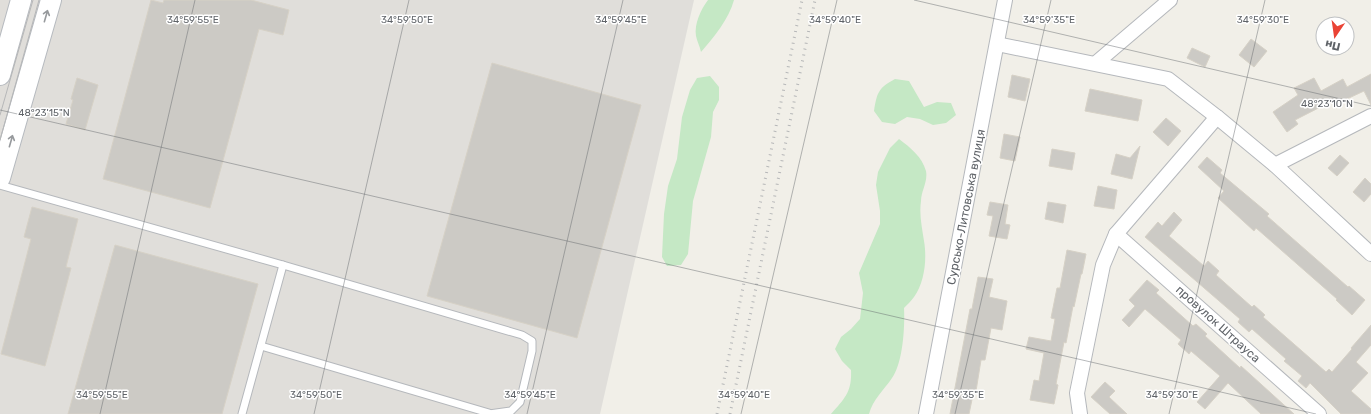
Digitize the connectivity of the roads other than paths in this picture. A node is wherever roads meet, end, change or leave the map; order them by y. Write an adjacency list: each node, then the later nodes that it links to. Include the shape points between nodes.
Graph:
1 (21, 0): 7 (main road)
2 (51, 0): 11 (main road, one-way to 2)
3 (1005, 0): 5 (street, Сурсько-Литовська вулиця)
4 (1170, 0): 6 (street)
5 (997, 44): 6 (street); 19 (street, Сурсько-Литовська вулиця)
6 (1096, 63): 9 (street, via 1168,79)
7 (0, 75)
8 (1371, 116): 10 (street)
9 (1216, 117): 10 (street); 13 (street)
10 (1275, 166): 14 (street)
11 (0, 178)
12 (0, 185): 15 (lane)
13 (1116, 234): 20 (street, via 1103,265 1078,385); 21 (street, провулок Штрауса)
14 (1371, 254)
15 (284, 265): 16 (lane); 18 (lane, via 522,335 532,341 520,402 511,411)
16 (261, 346): 17 (lane); 18 (lane)
17 (242, 414)
18 (489, 414)
19 (926, 414)
20 (1080, 414)
21 (1319, 414)

